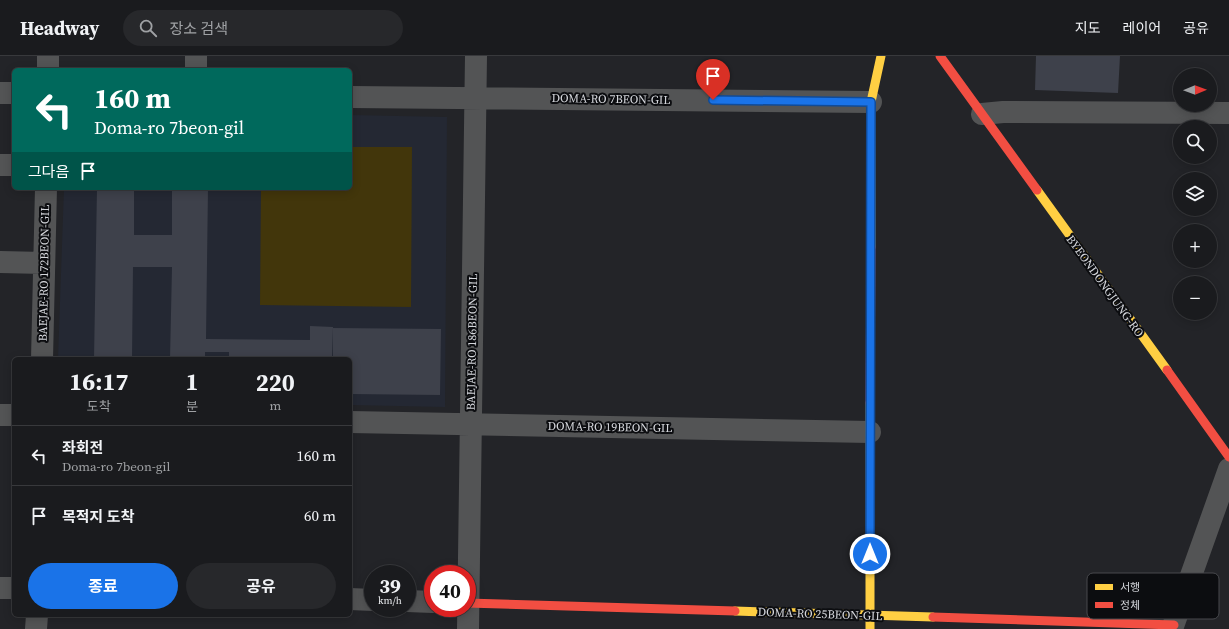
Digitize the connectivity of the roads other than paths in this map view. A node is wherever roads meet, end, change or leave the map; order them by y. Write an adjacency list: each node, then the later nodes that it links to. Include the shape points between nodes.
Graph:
1 (48, 56): 6 (street)
2 (196, 56): 7 (street)
3 (476, 56): 11 (street, BAEJAE-RO 186BEON-GIL)
4 (881, 56): 12 (street)
5 (940, 56): 14 (street, BYEONDONGJUNG-RO)
6 (48, 68)
7 (196, 68)
8 (0, 93): 9 (street)
9 (12, 93)
10 (352, 97): 11 (street, DOMA-RO 7BEON-GIL)
11 (476, 98): 12 (street, DOMA-RO 7BEON-GIL); 24 (street, BAEJAE-RO 186BEON-GIL)
12 (871, 102): 25 (street)
13 (1229, 113): 14 (street)
14 (982, 114): 26 (street, BYEONDONGJUNG-RO)
15 (0, 165): 16 (street)
16 (12, 165)
17 (46, 190): 19 (street, BAEJAE-RO 172BEON-GIL)
18 (0, 262): 19 (street)
19 (44, 263): 20 (street, BAEJAE-RO 172BEON-GIL)
20 (42, 357)
21 (0, 415): 22 (street)
22 (12, 415)
23 (352, 422): 24 (street, DOMA-RO 19BEON-GIL)
24 (471, 424): 25 (street, DOMA-RO 19BEON-GIL); 28 (street, BAEJAE-RO 186BEON-GIL)
25 (870, 432): 35 (street)
26 (1229, 457)
27 (1229, 469): 29 (street)
28 (469, 565)
29 (1192, 573)
30 (0, 588): 31 (street)
31 (12, 588)
32 (352, 599): 33 (street)
33 (364, 600)
34 (476, 603): 35 (street, DOMA-RO 25BEON-GIL)
35 (870, 616): 38 (street, DOMA-RO 25BEON-GIL); 41 (street)
36 (37, 617): 39 (street)
37 (468, 617): 40 (street, BAEJAE-RO 186BEON-GIL)
38 (1173, 627)
39 (36, 629)
40 (468, 629)
41 (870, 629)

